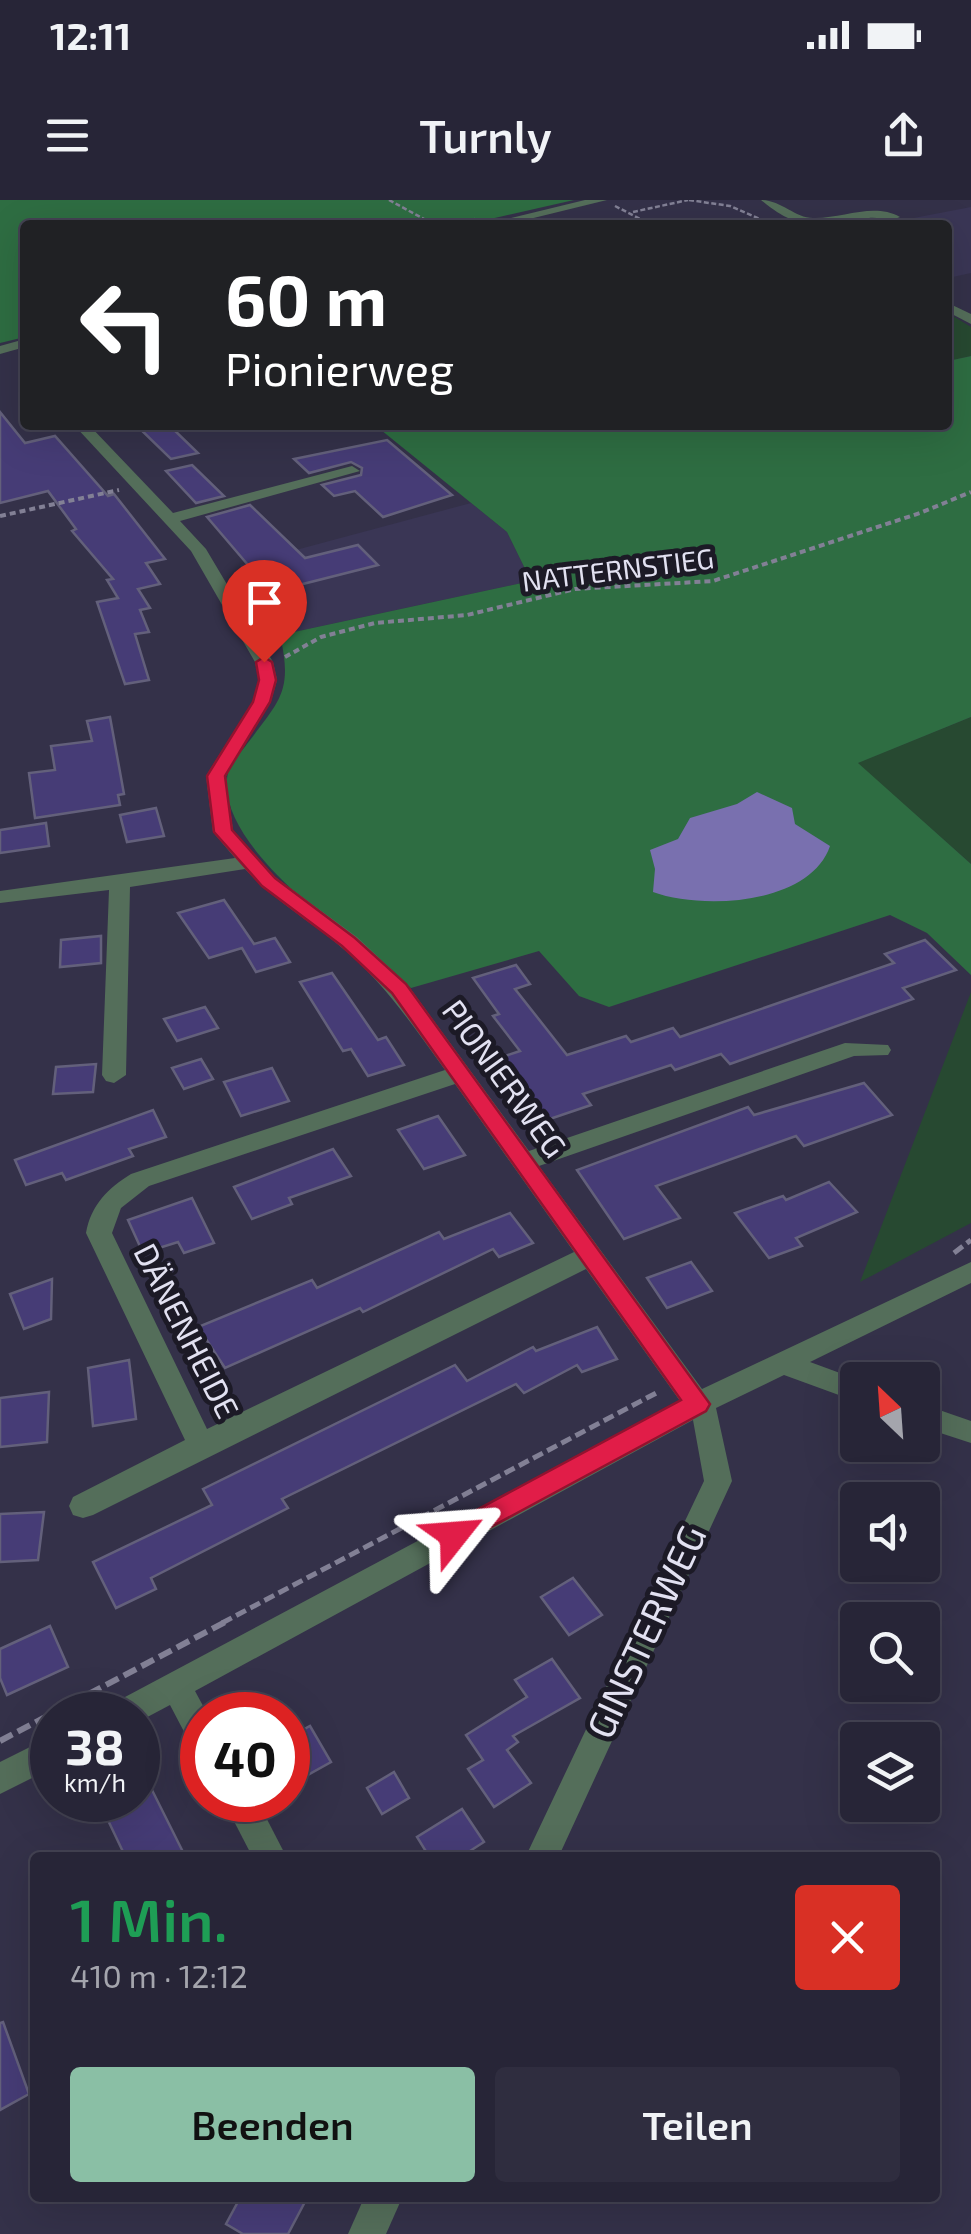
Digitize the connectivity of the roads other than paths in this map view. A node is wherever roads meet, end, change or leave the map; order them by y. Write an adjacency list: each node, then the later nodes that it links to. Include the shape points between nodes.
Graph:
1 (602, 200): 6 (street)
2 (766, 200): 7 (street)
3 (899, 200): 5 (street, via 891,216)
4 (834, 203): 5 (street)
5 (844, 217): 8 (street)
6 (512, 220)
7 (801, 220)
8 (829, 220)
9 (86, 430): 11 (street)
10 (352, 472): 11 (street)
11 (171, 518): 12 (street, PIONIERWEG, via 198,550 264,662 262,702 216,776 224,832)
12 (248, 862): 13 (street); 16 (street, PIONIERWEG, via 399,988)
13 (120, 882): 14 (street); 17 (street)
14 (0, 897)
15 (880, 1050): 18 (street, via 854,1048)
16 (460, 1074): 18 (street, PIONIERWEG); 26 (street, DÄNENHEIDE, via 140,1180 102,1214 99,1233)
17 (114, 1075)
18 (522, 1162): 19 (street, PIONIERWEG)
19 (590, 1256): 23 (street, PIONIERWEG); 26 (street, DÄNENHEIDE)
20 (971, 1272): 21 (street)
21 (782, 1363): 22 (street); 23 (street)
22 (840, 1384)
23 (698, 1404): 28 (street); 35 (street, GINSTERWEG, via 718,1481)
24 (940, 1421): 25 (street)
25 (971, 1432)
26 (201, 1445): 27 (street)
27 (83, 1506)
28 (176, 1686): 29 (street); 30 (street)
29 (180, 1693)
30 (160, 1694)
31 (30, 1763): 32 (street)
32 (0, 1779)
33 (252, 1822): 34 (street)
34 (269, 1852)
35 (544, 1852)
36 (381, 2202): 37 (street)
37 (367, 2234)

